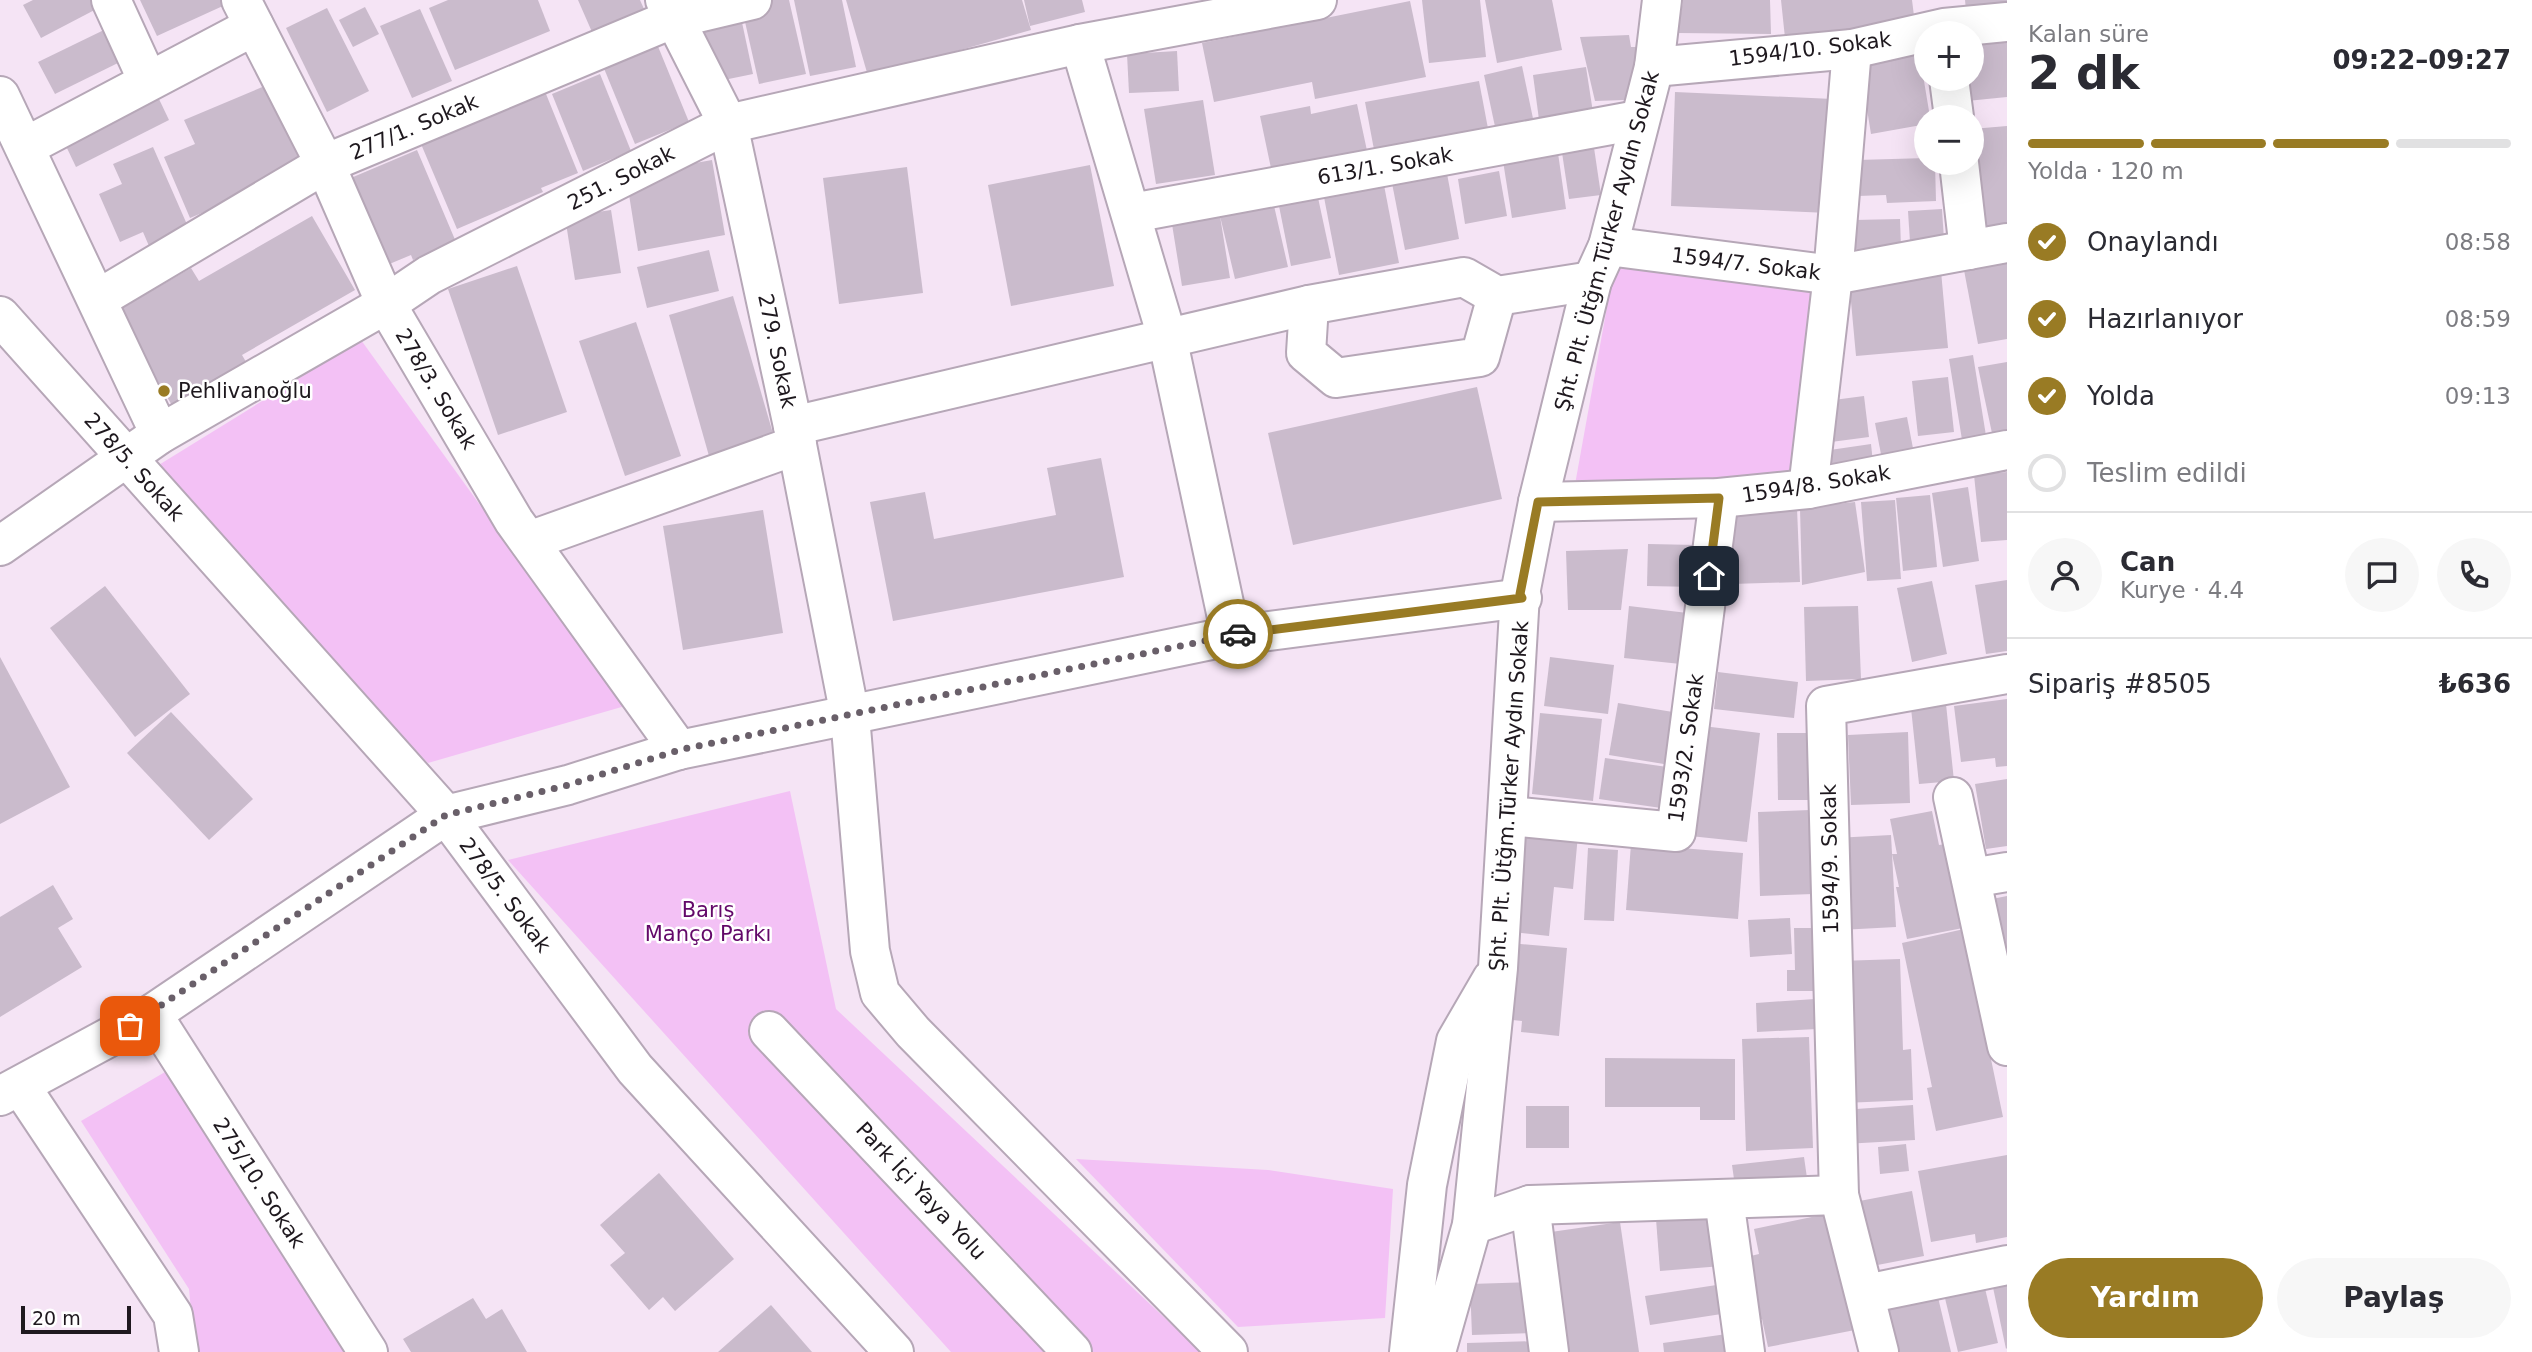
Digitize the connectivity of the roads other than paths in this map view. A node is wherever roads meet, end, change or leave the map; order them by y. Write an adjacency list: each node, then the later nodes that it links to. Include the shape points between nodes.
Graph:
1 (111, 0): 13 (street)
2 (752, 0): 5 (street, 277/1. Sokak)
3 (1317, 0): 10 (street, 251. Sokak)
4 (1662, 0): 12 (street, Şht. Plt. Ütğm.Türker Aydın Sokak)
5 (669, 10): 16 (street, 279. Sokak); 18 (street, 277/1. Sokak)
6 (247, 13): 13 (street); 18 (street, 278/3. Sokak)
7 (1984, 22): 8 (street, 1594/10. Sokak)
8 (2007, 22)
9 (1914, 30): 11 (street, 1594/10. Sokak)
10 (1080, 44): 16 (street, 251. Sokak); 20 (street)
11 (1852, 49): 12 (street, 1594/10. Sokak); 24 (street)
12 (1654, 67): 15 (street, Şht. Plt. Ütğm.Türker Aydın Sokak)
13 (148, 80): 17 (street)
14 (0, 96): 17 (street, 278/5. Sokak)
15 (1638, 120): 20 (street, 613/1. Sokak); 22 (street, Şht. Plt. Ütğm.Türker Aydın Sokak)
16 (728, 124): 28 (street, 251. Sokak, via 429,275); 33 (street, 279. Sokak)
17 (25, 147): 27 (street, 278/5. Sokak)
18 (325, 164): 27 (street, 277/1. Sokak); 28 (street, 278/3. Sokak)
19 (1960, 175): 23 (street)
20 (1132, 213): 31 (street)
21 (2007, 243): 23 (street, 1594/7. Sokak)
22 (1608, 246): 24 (street, 1594/7. Sokak); 25 (street, Şht. Plt. Ütğm.Türker Aydın Sokak)
23 (1969, 250): 24 (street, 1594/7. Sokak)
24 (1833, 275): 36 (street)
25 (1592, 281): 26 (street); 38 (street, Şht. Plt. Ütğm.Türker Aydın Sokak)
26 (1497, 296): 29 (street, via 1464,277); 29 (street, via 1480,357 1336,378 1306,353)
27 (98, 299): 32 (street, 278/5. Sokak)
28 (386, 304): 32 (street, 251. Sokak); 39 (street, 278/3. Sokak)
29 (1309, 305): 31 (street)
30 (0, 316): 35 (street, 278/5. Sokak)
31 (1167, 337): 33 (street); 42 (street)
32 (160, 434): 35 (street, 251. Sokak)
33 (795, 436): 39 (street); 44 (street, 279. Sokak)
34 (2007, 450): 36 (street, 1594/8. Sokak)
35 (124, 457): 40 (street, 251. Sokak); 47 (street, 278/5. Sokak)
36 (1808, 489): 37 (street, 1594/8. Sokak)
37 (1719, 498): 38 (street, 1594/8. Sokak); 48 (street, 1593/2. Sokak, via 1676,832)
38 (1538, 502): 41 (street, Şht. Plt. Ütğm.Türker Aydın Sokak)
39 (528, 541): 45 (street, 278/3. Sokak)
40 (0, 546)
41 (1522, 598): 42 (street); 48 (street, Şht. Plt. Ütğm.Türker Aydın Sokak)
42 (1231, 635): 44 (street)
43 (2007, 674): 55 (street, 1594/9. Sokak, via 1826,706)
44 (850, 716): 45 (street); 65 (street, 279. Sokak, via 870,951 880,993)
45 (679, 750): 47 (street, via 568,785)
46 (1953, 797): 49 (street)
47 (446, 815): 51 (street); 63 (street, 278/5. Sokak, via 635,1069)
48 (1509, 816): 50 (street, Şht. Plt. Ütğm.Türker Aydın Sokak)
49 (1989, 875): 53 (street)
50 (1498, 968): 58 (street, Şht. Plt. Ütğm.Türker Aydın Sokak); 66 (street, via 1456,1041 1427,1185)
51 (152, 1014): 54 (street); 62 (street, 275/10. Sokak)
52 (769, 1031): 64 (street, Park İçi Yaya Yolu)
53 (2007, 1046)
54 (10, 1091): 61 (street, via 173,1315)
55 (1839, 1195): 56 (street); 60 (street)
56 (1724, 1199): 57 (street); 69 (street)
57 (1530, 1205): 58 (street); 68 (street)
58 (1472, 1225): 67 (street, Şht. Plt. Ütğm.Türker Aydın Sokak)
59 (2007, 1265): 60 (street)
60 (1866, 1294): 70 (street)
61 (179, 1352)
62 (368, 1352)
63 (894, 1352)
64 (1072, 1352)
65 (1228, 1352)
66 (1409, 1352)
67 (1436, 1352)
68 (1549, 1352)
69 (1745, 1352)
70 (1879, 1352)

